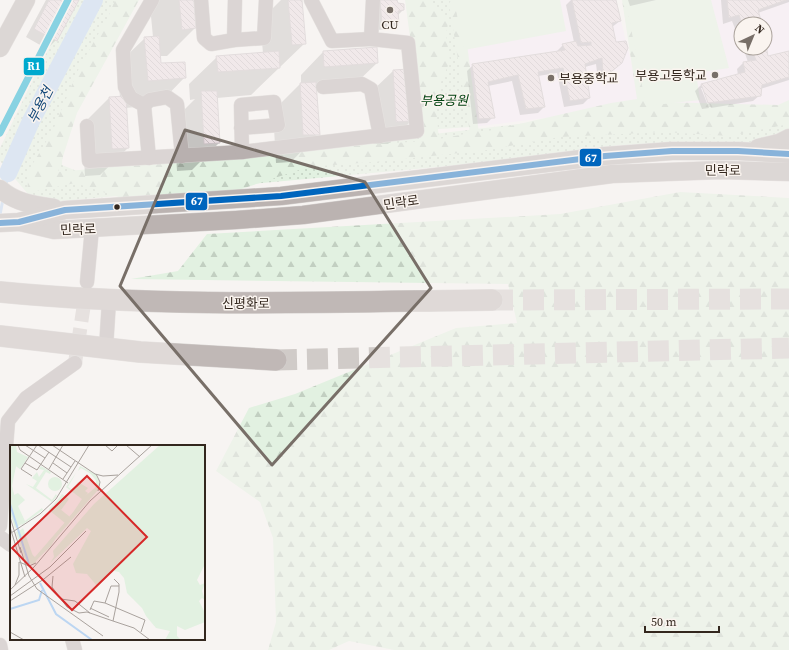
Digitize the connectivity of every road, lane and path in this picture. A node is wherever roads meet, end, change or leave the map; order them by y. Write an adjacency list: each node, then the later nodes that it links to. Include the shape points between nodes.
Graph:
1 (26, 0): 10 (main road)
2 (152, 0): 12 (street, via 123,50 125,87 131,98)
3 (201, 0): 9 (street, via 204,38 211,44)
4 (235, 0): 9 (street)
5 (266, 0): 9 (street, via 264,38)
6 (311, 0): 8 (street, via 332,41)
7 (373, 0): 8 (street)
8 (371, 39): 15 (street, via 408,43 417,131)
9 (234, 40)
10 (0, 48)
11 (323, 87): 15 (street, via 362,84 371,89)
12 (144, 105): 20 (street, via 150,100 167,98 177,104); 21 (street)
13 (87, 126): 21 (street, via 89,161)
14 (241, 128): 18 (street)
15 (380, 136): 18 (street)
16 (789, 138): 17 (main road, via 762,147)
17 (738, 151): 19 (main road, 민락로); 24 (main road, 민락로, via 605,156 281,196)
18 (242, 152): 20 (street)
19 (789, 154)
20 (182, 156): 21 (street)
21 (149, 158)
22 (789, 172): 27 (main road, 민락로, via 721,170 612,174 303,215)
23 (0, 189): 24 (main road, via 13,199 30,205)
24 (65, 210): 25 (main road, 민락로)
25 (19, 222): 26 (main road); 27 (main road, 민락로, via 54,230)
26 (0, 223)
27 (92, 228): 28 (street)
28 (87, 282)
29 (9, 293): 31 (highway, 신평화로)
30 (492, 300): 31 (highway, 신평화로, via 269,303)
31 (109, 301): 33 (street)
32 (3, 336): 33 (highway)
33 (106, 348): 34 (highway)
34 (276, 360)
35 (76, 363): 36 (street, via 26,398 8,421)
36 (0, 526)
37 (0, 537): 38 (street)
38 (10, 544)
39 (72, 640): 42 (street)
40 (0, 645): 41 (street)
41 (1, 650)
42 (75, 650)

